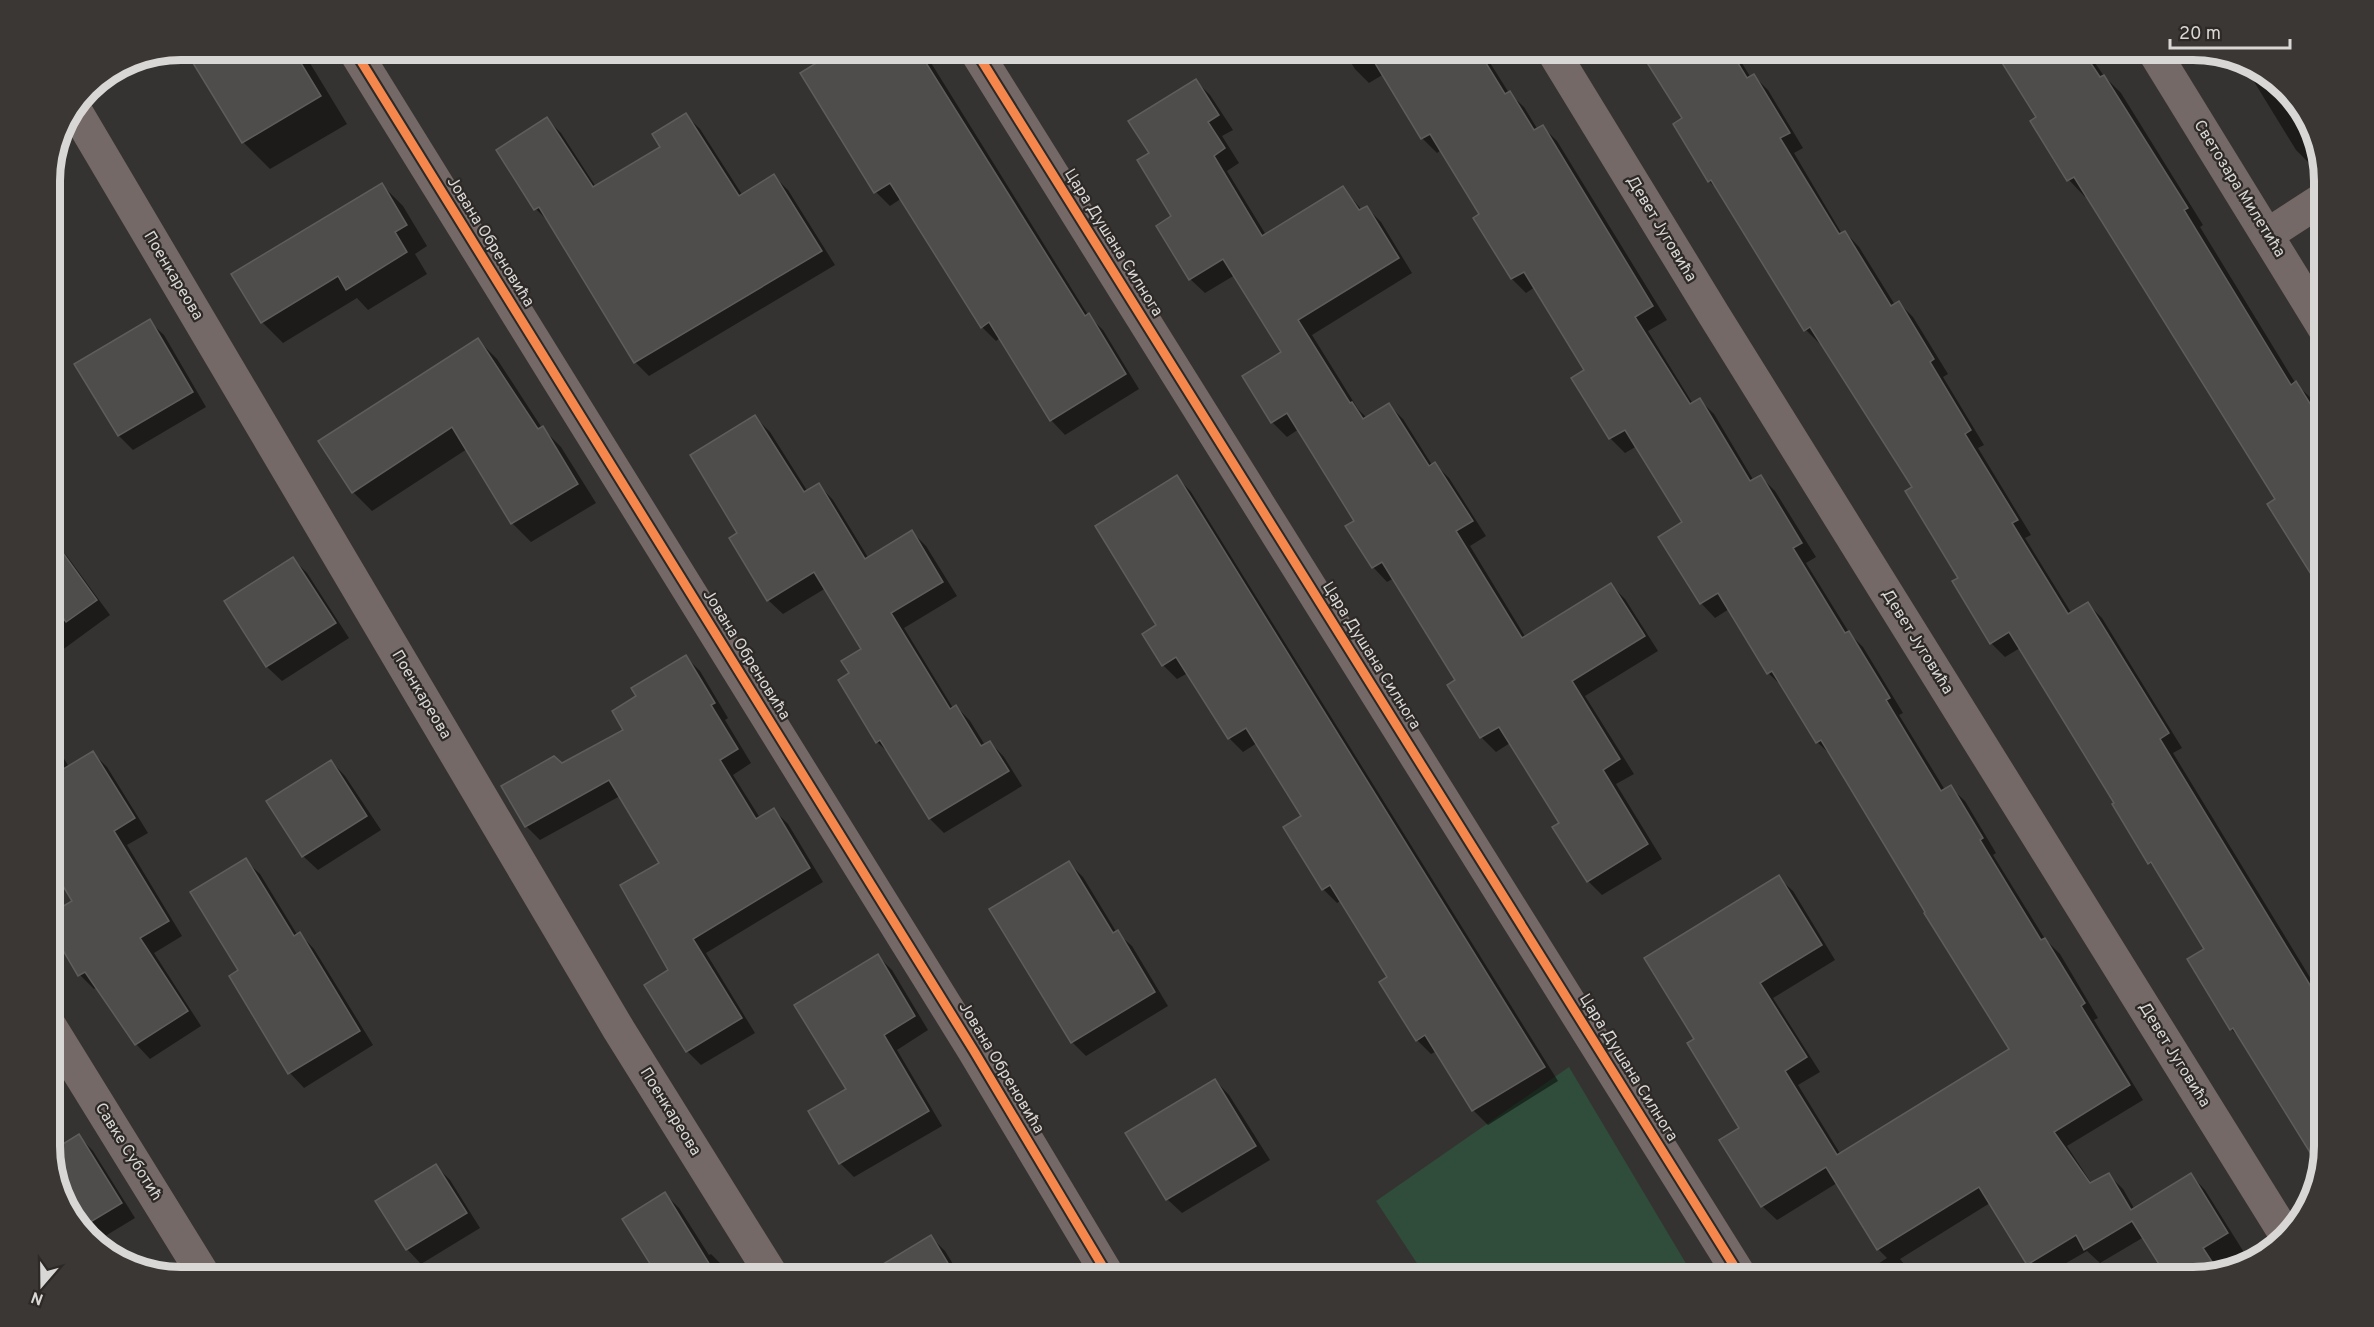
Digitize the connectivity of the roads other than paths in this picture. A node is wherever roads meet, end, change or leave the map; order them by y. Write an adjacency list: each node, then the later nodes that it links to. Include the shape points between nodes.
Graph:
1 (360, 60): 13 (street, Јована Обреновића, via 974,1051)
2 (981, 60): 14 (street, Цара Душана Силнога)
3 (1558, 60): 10 (street, Девет Југовића)
4 (2159, 60): 7 (street, Светозара Милетића)
5 (79, 116): 12 (street, Поенкареова, via 619,1030)
6 (2314, 204): 7 (street)
7 (2267, 235): 8 (street, Светозара Милетића)
8 (2314, 312)
9 (60, 1042): 11 (street, Савке Суботић)
10 (2282, 1229)
11 (199, 1267)
12 (766, 1267)
13 (1102, 1267)
14 (1734, 1267)

